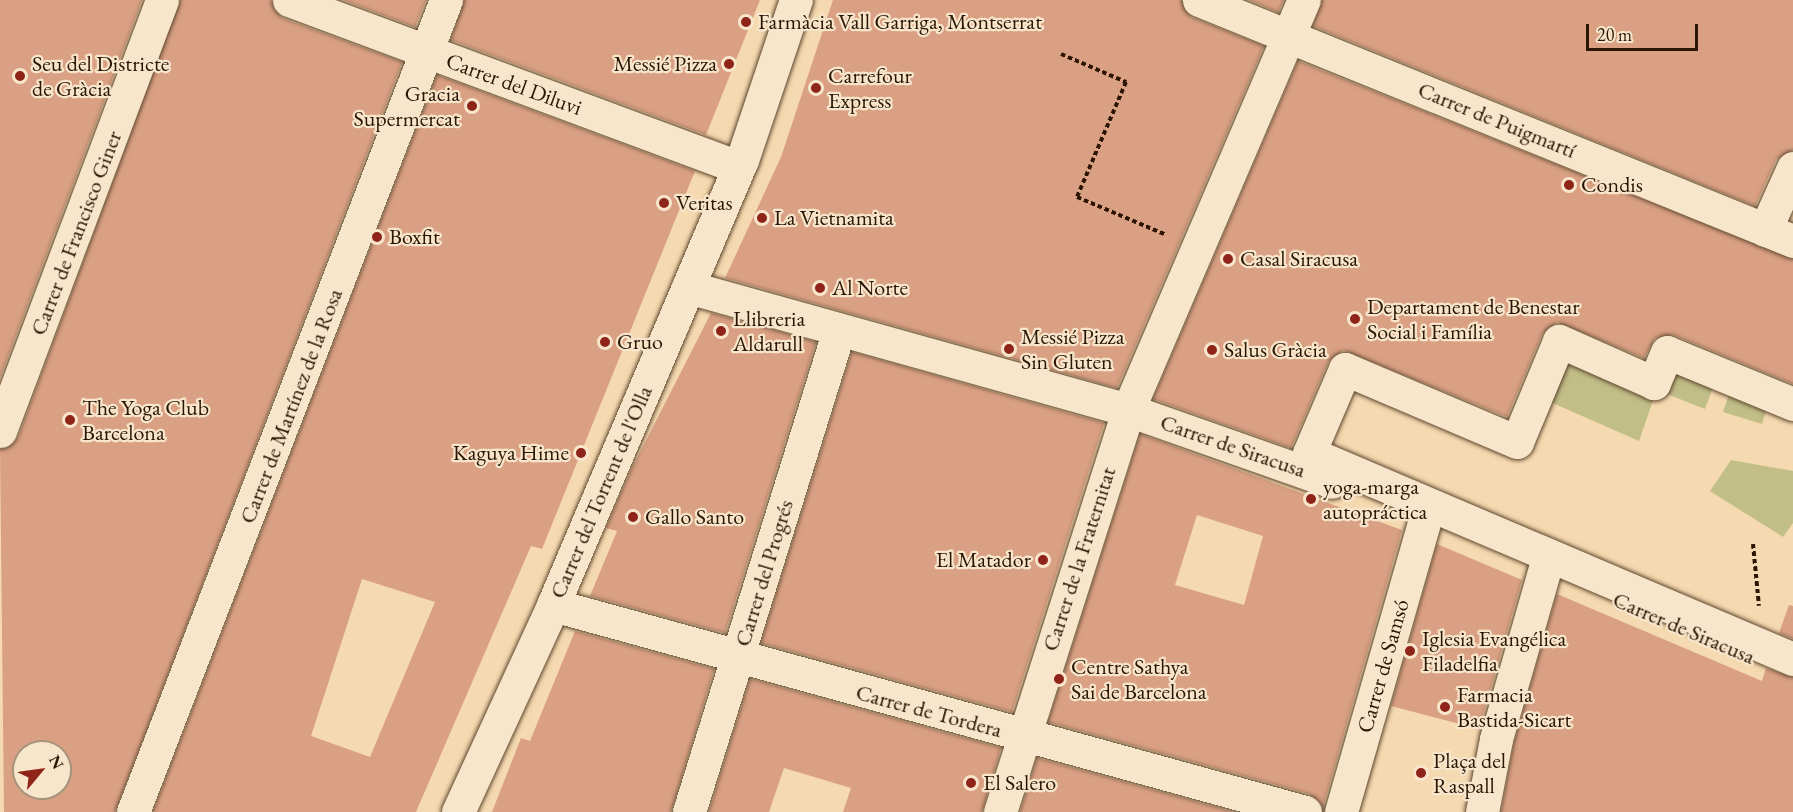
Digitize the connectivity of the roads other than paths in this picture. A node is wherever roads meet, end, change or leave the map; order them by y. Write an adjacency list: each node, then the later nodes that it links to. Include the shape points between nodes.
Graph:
1 (162, 0): 16 (street, Carrer de Francisco Giner)
2 (289, 0): 8 (street, Carrer del Diluvi)
3 (446, 0): 8 (street, Carrer de Martínez de la Rosa)
4 (796, 0): 9 (street, Carrer del Torrent de l'Olla)
5 (1199, 0): 7 (street, Carrer de Puigmartí)
6 (1304, 0): 7 (street, Carrer de la Fraternitat)
7 (1290, 35): 11 (street, Carrer de Puigmartí); 15 (street, Carrer de la Fraternitat)
8 (429, 52): 9 (street, Carrer del Diluvi); 24 (street, Carrer de Martínez de la Rosa)
9 (738, 167): 12 (street, Carrer del Torrent de l'Olla)
10 (1793, 168): 11 (street)
11 (1779, 236)
12 (688, 287): 13 (street, Carrer de Siracusa); 19 (street, Carrer del Torrent de l'Olla)
13 (838, 333): 15 (street, Carrer de Siracusa); 21 (street, Carrer del Progrés)
14 (1793, 404): 20 (street, via 1667,352 1654,382 1559,342 1517,442 1345,369 1309,453)
15 (1128, 410): 17 (street, Carrer de Siracusa); 23 (street, Carrer de la Fraternitat)
16 (0, 431)
17 (1425, 519): 18 (street, Carrer de Siracusa); 29 (street, Carrer de Samsó)
18 (1545, 568): 22 (street, Carrer de Siracusa); 30 (street, via 1496,739)
19 (553, 605): 21 (street, Carrer de Tordera); 25 (street, Carrer del Torrent de l'Olla)
20 (1793, 659)
21 (737, 660): 23 (street, Carrer de Tordera); 26 (street, Carrer del Progrés)
22 (1793, 674)
23 (1022, 736): 27 (street, Carrer de la Fraternitat); 28 (street, Carrer de Tordera)
24 (133, 812)
25 (458, 812)
26 (689, 812)
27 (1000, 812)
28 (1305, 812)
29 (1341, 812)
30 (1482, 812)

